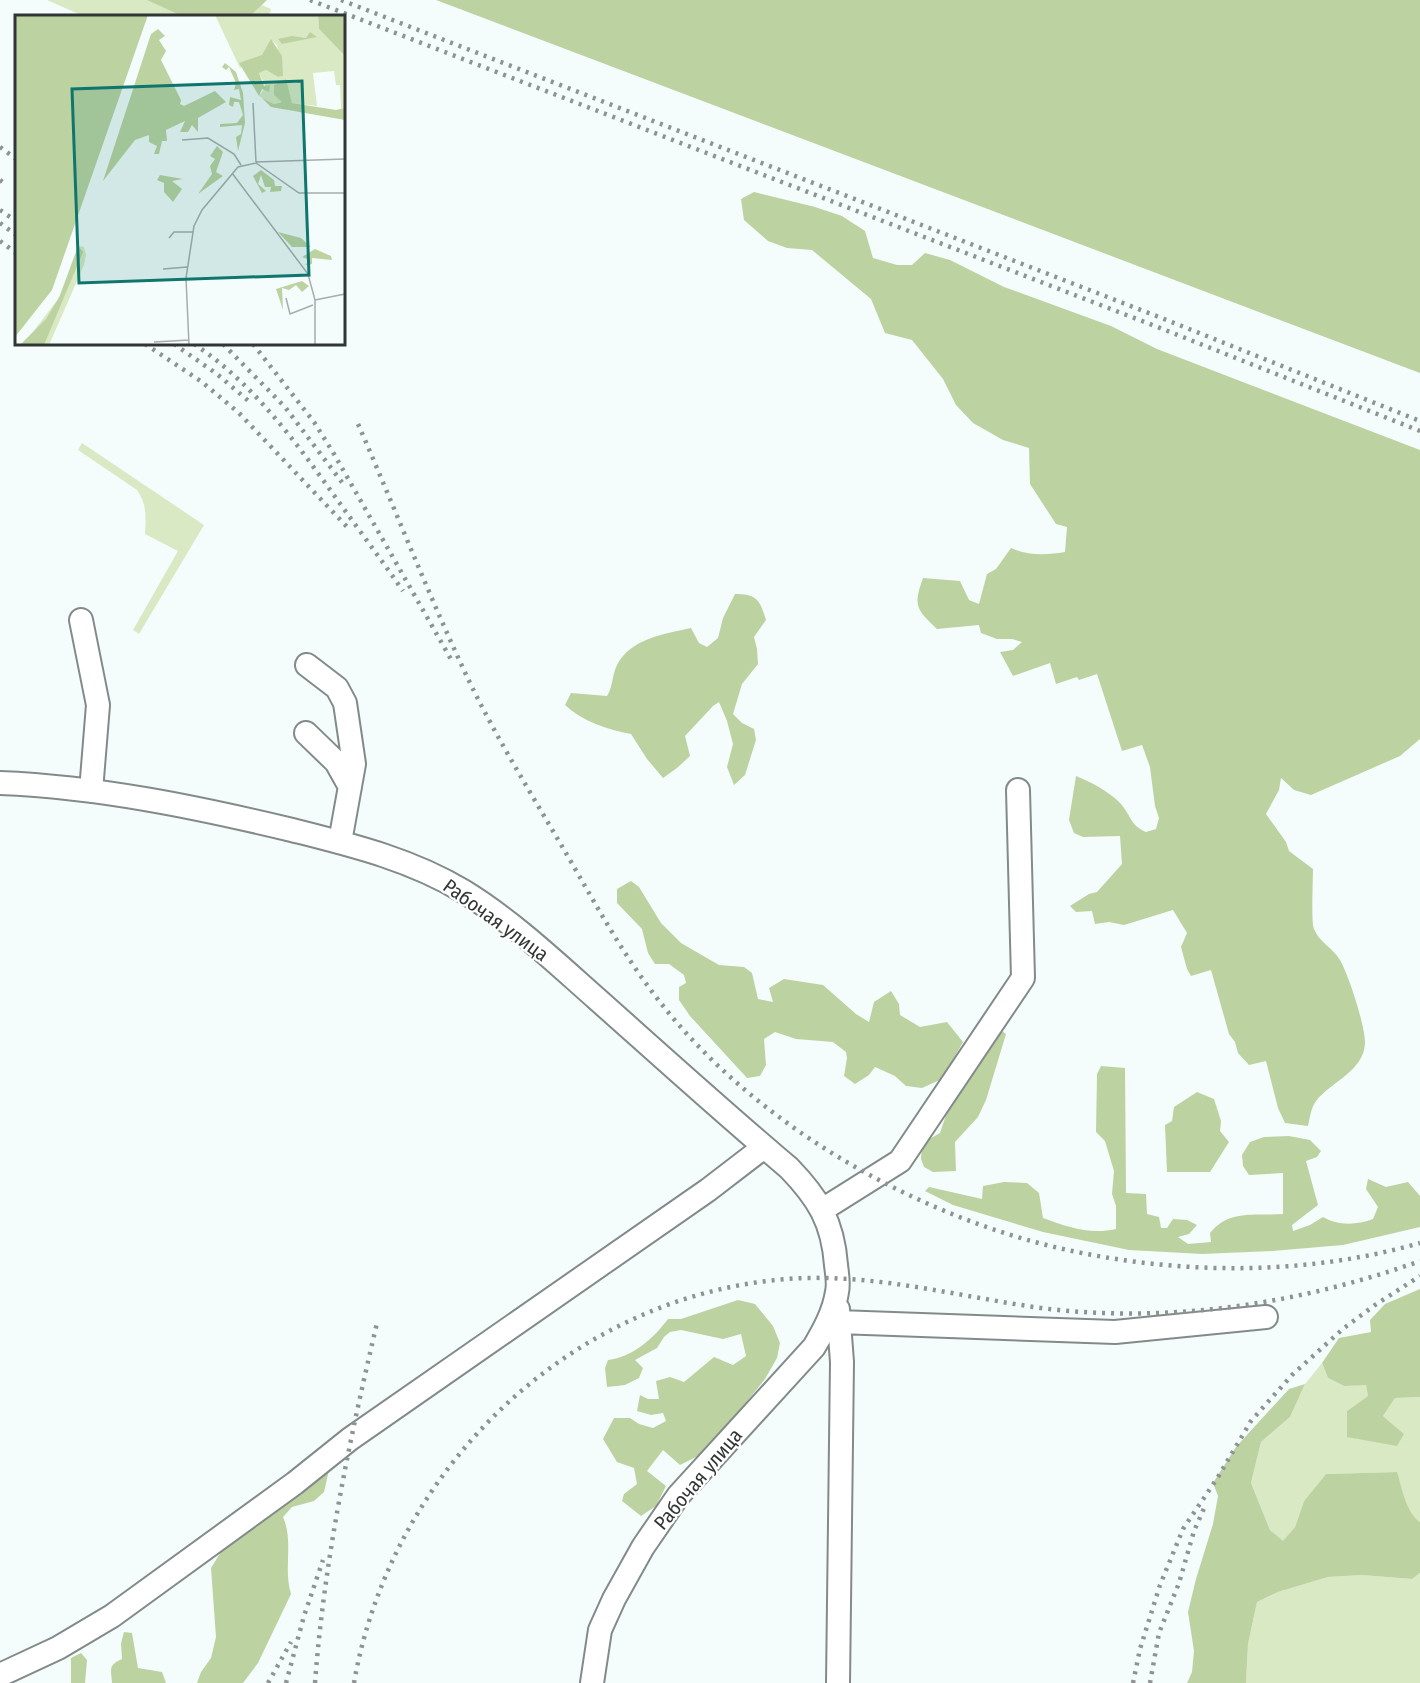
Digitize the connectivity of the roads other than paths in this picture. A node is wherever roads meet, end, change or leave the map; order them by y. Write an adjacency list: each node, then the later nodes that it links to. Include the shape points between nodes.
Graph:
1 (81, 620): 7 (street, via 98,705)
2 (307, 665): 5 (street, via 337,688 345,703 354,764)
3 (306, 733): 5 (street, via 336,762)
4 (0, 783): 7 (street, Рабочая улица)
5 (350, 787): 8 (street)
6 (1018, 790): 10 (street, via 1023,978 900,1161)
7 (91, 791): 8 (street, Рабочая улица, via 226,814)
8 (340, 842): 9 (street, Рабочая улица, via 424,870 502,918)
9 (764, 1147): 10 (street, Рабочая улица, via 809,1189); 14 (street, via 350,1439 112,1616 58,1648)
10 (822, 1210): 11 (street, Рабочая улица, via 831,1230)
11 (837, 1292): 13 (street, Рабочая улица); 15 (street, Рабочая улица, via 829,1321 814,1347 678,1496 643,1547 600,1630)
12 (1266, 1317): 13 (street, via 1115,1332)
13 (838, 1322): 16 (street, Рабочая улица, via 842,1362)
14 (0, 1675)
15 (592, 1683)
16 (838, 1683)

